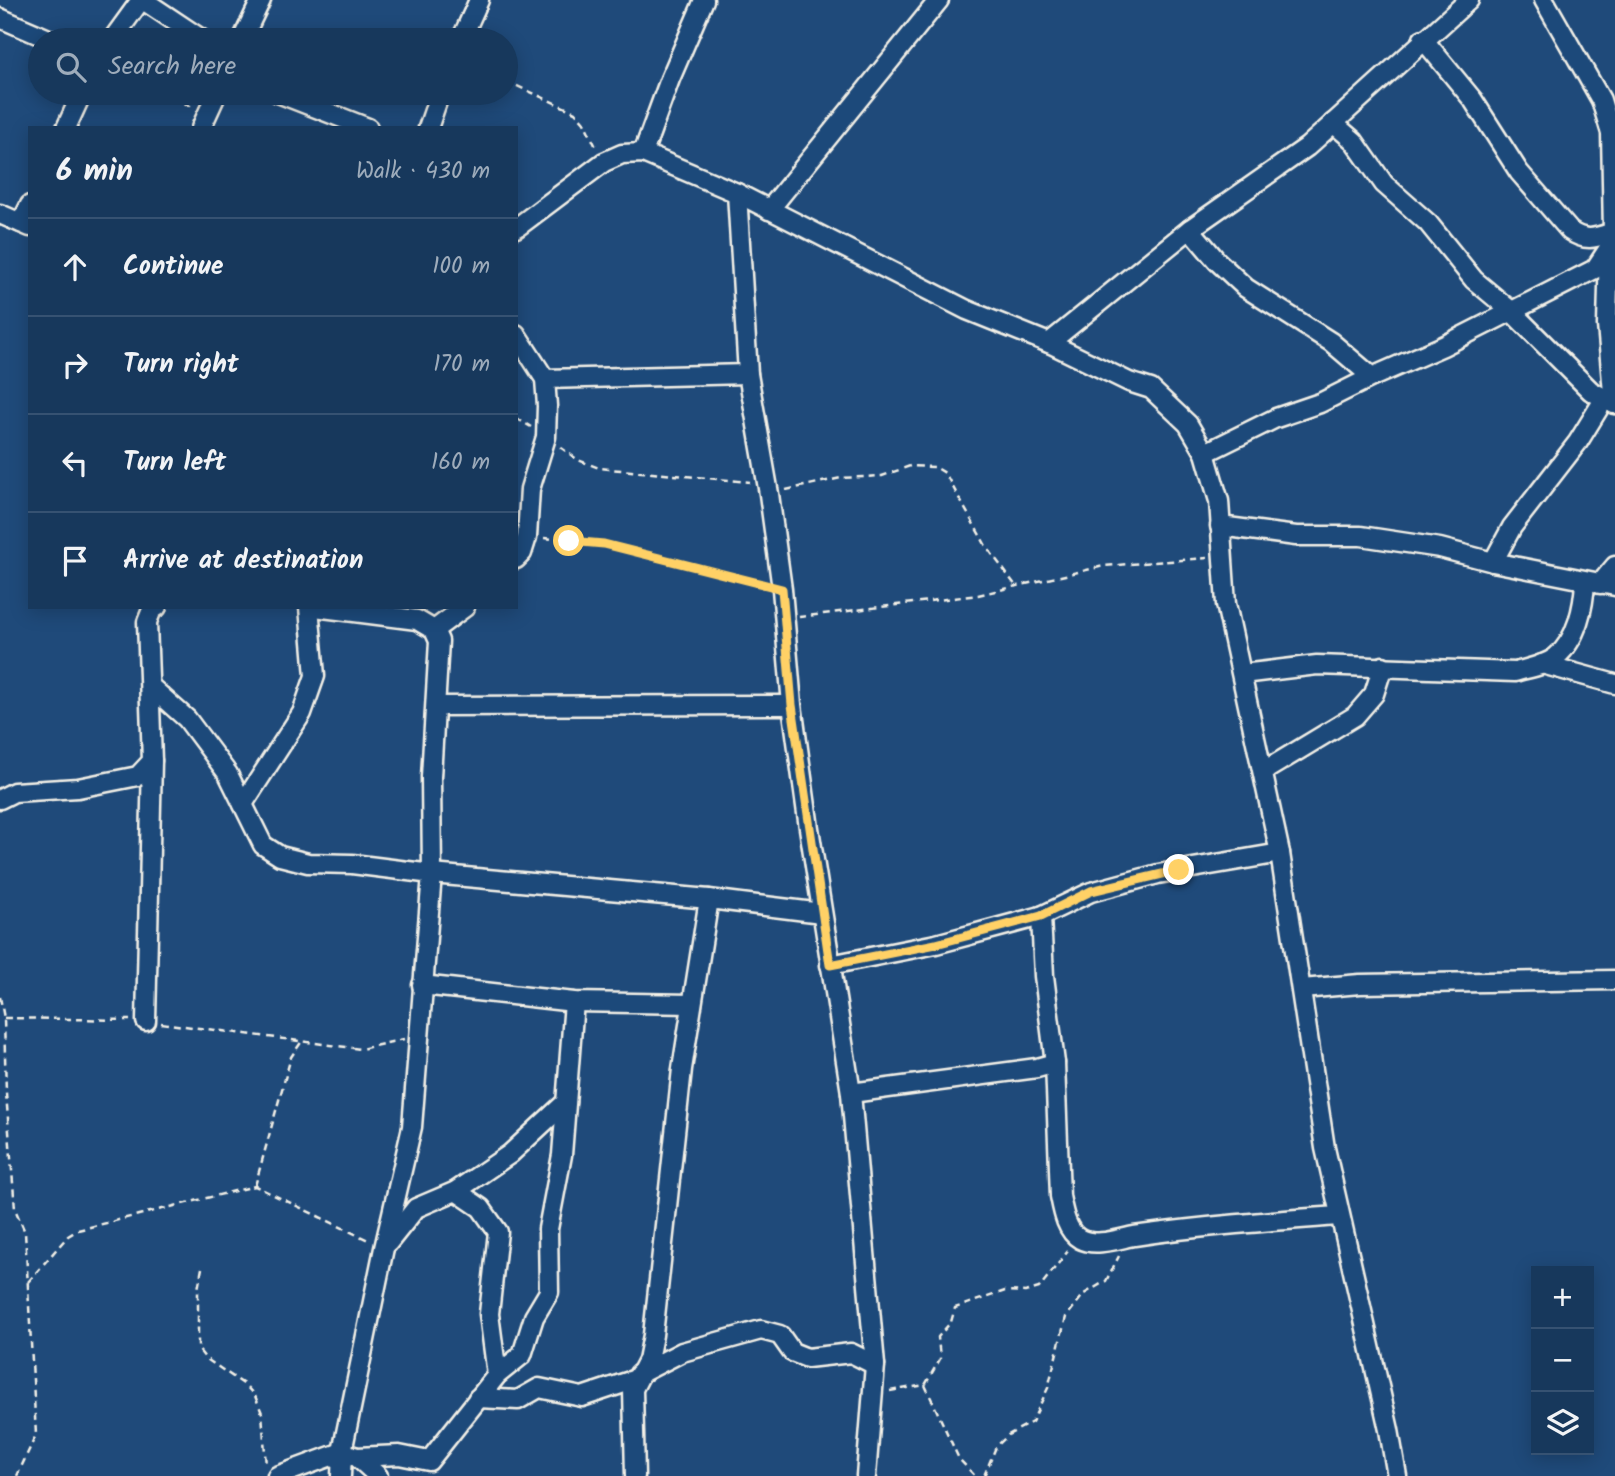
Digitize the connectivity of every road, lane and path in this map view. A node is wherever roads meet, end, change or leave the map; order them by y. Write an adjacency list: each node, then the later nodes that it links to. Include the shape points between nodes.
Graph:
1 (142, 0): 9 (street); 10 (street)
2 (261, 0): 11 (street)
3 (479, 0): 12 (street)
4 (704, 0): 26 (street)
5 (939, 0): 29 (street)
6 (1469, 0): 14 (street)
7 (1544, 0): 34 (street, via 1601,100 1611,133)
8 (0, 18): 13 (street)
9 (121, 28)
10 (185, 28)
11 (248, 28)
12 (466, 28)
13 (28, 30)
14 (1423, 40): 22 (street); 34 (street, via 1473,100 1518,172 1570,231 1580,238)
15 (518, 86): 27 (path, via 575,112)
16 (77, 105): 23 (street)
17 (181, 105): 21 (path)
18 (211, 105): 21 (street)
19 (309, 105): 24 (street)
20 (436, 105): 25 (street)
21 (204, 121)
22 (1333, 122): 33 (street, via 1307,147); 35 (street, via 1354,141 1384,184 1428,223 1474,280)
23 (67, 126)
24 (363, 126)
25 (429, 126)
26 (643, 153): 27 (street, via 622,154); 28 (street)
27 (604, 162): 32 (street)
28 (737, 193): 29 (street); 38 (street)
29 (769, 209): 37 (street, via 967,310)
30 (0, 214): 31 (street)
31 (26, 225)
32 (518, 226)
33 (1190, 229): 37 (street); 39 (street, via 1246,288 1332,342)
34 (1613, 230): 35 (street, via 1595,269); 41 (street, via 1607,325)
35 (1510, 310): 39 (street); 41 (street, via 1591,391)
36 (518, 337): 40 (street)
37 (1049, 343): 43 (street, via 1151,389 1188,424)
38 (748, 374): 40 (street); 44 (street)
39 (1372, 377): 43 (street)
40 (545, 379): 42 (street)
41 (1611, 402): 49 (street, via 1512,527)
42 (546, 437): 44 (path, via 578,460 599,468); 46 (street, via 530,489)
43 (1205, 453): 45 (street, via 1219,501)
44 (767, 487): 52 (path, via 882,476 910,466 935,467 945,473 986,546); 53 (street)
45 (1220, 526): 48 (street); 49 (street, via 1296,536 1361,536)
46 (527, 537): 47 (street); 53 (path, via 604,544)
47 (518, 557)
48 (1221, 557): 52 (path, via 1104,566); 62 (street)
49 (1493, 562): 51 (street)
50 (1615, 566): 51 (street)
51 (1600, 584): 60 (street, via 1584,603 1568,644)
52 (1016, 586): 58 (path, via 978,596)
53 (782, 589): 58 (street)
54 (152, 609): 64 (street, via 147,622)
55 (309, 609): 70 (street, via 315,676 302,713)
56 (331, 609): 59 (street, via 417,620)
57 (462, 609): 59 (street)
58 (784, 618): 65 (street)
59 (434, 630): 66 (street, via 439,641)
60 (1542, 664): 61 (street, via 1515,672); 63 (street)
61 (1383, 666): 62 (street, via 1317,665); 68 (street, via 1374,694 1355,716)
62 (1242, 674): 68 (street)
63 (1615, 684)
64 (151, 688): 67 (street); 70 (street, via 187,719 228,774)
65 (792, 705): 66 (street); 74 (street)
66 (436, 706): 72 (street)
67 (152, 761): 69 (street, via 138,776 78,788 14,792); 84 (street)
68 (1264, 771): 71 (street)
69 (0, 799)
70 (243, 804): 72 (street, via 263,845 279,856 308,863)
71 (1280, 853): 75 (street, via 1157,874 1091,891); 79 (street)
72 (432, 874): 73 (street); 78 (street)
73 (709, 899): 74 (street); 82 (street)
74 (822, 913): 76 (street)
75 (1041, 916): 76 (street, via 936,944); 87 (street)
76 (830, 965): 88 (street)
77 (1615, 980): 79 (street)
78 (422, 985): 81 (street); 85 (street)
79 (1302, 989): 92 (street)
80 (0, 997): 83 (path)
81 (574, 1002): 82 (street); 89 (street)
82 (692, 1004): 100 (street, via 653,1335 648,1360)
83 (4, 1018): 84 (path); 97 (path, via 15,1209 25,1232)
84 (146, 1021): 86 (path)
85 (420, 1034): 86 (path, via 361,1049); 95 (street, via 412,1127)
86 (302, 1041): 90 (path, via 291,1057)
87 (1055, 1063): 88 (street); 94 (street, via 1059,1196 1064,1217)
88 (851, 1094): 98 (street)
89 (566, 1102): 91 (street, via 509,1154); 99 (street, via 562,1156 548,1229 549,1292 534,1317 522,1355)
90 (255, 1186): 95 (path); 97 (path, via 78,1230)
91 (456, 1191): 95 (street, via 416,1209); 99 (street, via 481,1208 498,1232 489,1314)
92 (1339, 1216): 93 (street); 114 (street)
93 (1130, 1237): 94 (street); 113 (path, via 1106,1281 1084,1294 1066,1317 1048,1388 1032,1422 1008,1434 996,1447)
94 (1081, 1240): 101 (path, via 1038,1288 1005,1291 956,1308 938,1337 940,1359)
95 (384, 1248): 104 (street)
96 (202, 1268): 106 (path, via 198,1349 255,1396 262,1413)
97 (27, 1282): 105 (path, via 36,1435)
98 (874, 1365): 100 (street, via 851,1353 807,1358 792,1352 780,1335 761,1330 682,1352); 102 (street)
99 (497, 1375): 103 (street)
100 (638, 1377): 103 (street, via 582,1397 540,1388 517,1400); 110 (street, via 633,1390)
101 (925, 1385): 102 (path); 112 (path, via 959,1459)
102 (872, 1394): 111 (street)
103 (478, 1398): 104 (street, via 429,1461 399,1455)
104 (349, 1455): 107 (street); 108 (street); 109 (street)
105 (18, 1476)
106 (267, 1476)
107 (276, 1476)
108 (341, 1476)
109 (377, 1476)
110 (635, 1476)
111 (866, 1476)
112 (975, 1476)
113 (984, 1476)
114 (1397, 1476)

